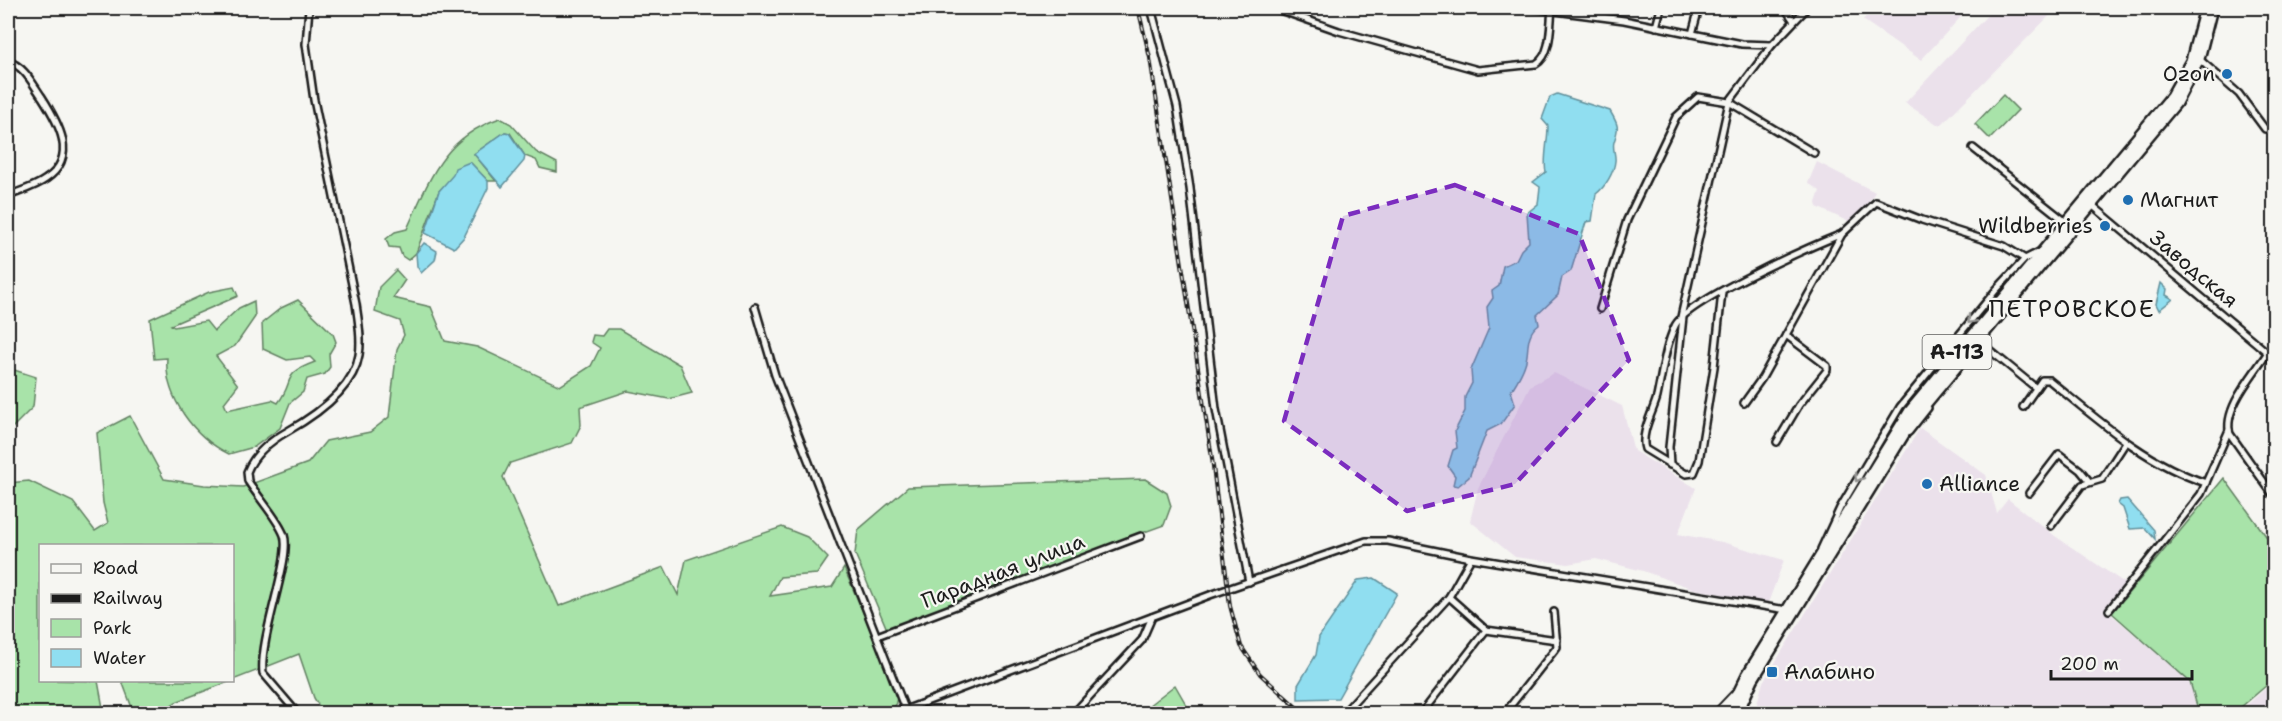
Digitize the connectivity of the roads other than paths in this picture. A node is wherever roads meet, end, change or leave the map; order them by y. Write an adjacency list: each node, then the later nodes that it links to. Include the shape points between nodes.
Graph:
1 (309, 8): 64 (street, via 306,44 314,100 360,338 359,356 349,380 328,401 268,443 247,472 248,481 285,536 264,643 263,673)
2 (1150, 8): 53 (street, via 1178,114 1216,409)
3 (1274, 8): 11 (street, via 1478,70 1541,61 1546,53)
4 (1532, 8): 11 (street)
5 (1661, 8): 13 (street)
6 (1700, 8): 14 (street)
7 (1785, 8): 12 (street)
8 (1807, 8): 12 (street)
9 (2205, 8): 24 (highway, А-113, via 2191,61 2172,97)
10 (2212, 8): 16 (highway, А-113)
11 (1552, 10): 13 (street)
12 (1794, 21): 15 (street)
13 (1656, 27): 14 (street)
14 (1692, 34): 15 (street, via 1742,44)
15 (1772, 45): 18 (street)
16 (2199, 59): 19 (street, via 2239,94 2265,129); 23 (highway, А-113, via 2176,103)
17 (8, 61): 22 (street, via 26,72 58,122 63,143 61,162 46,180)
18 (1729, 102): 21 (street); 31 (street, via 1698,97 1676,117 1627,220); 32 (street)
19 (2274, 129)
20 (1973, 148): 24 (street)
21 (1814, 153)
22 (8, 196)
23 (2092, 205): 26 (highway, А-113); 35 (street, Заводская)
24 (2066, 222): 27 (highway, А-113)
25 (1842, 234): 28 (street, via 1876,202 1882,202 1922,220 2004,246); 29 (street); 33 (street)
26 (2063, 239): 34 (street, via 2056,254); 43 (highway, А-113, via 1941,382)
27 (2043, 250): 28 (street); 52 (highway, А-113, via 1909,412)
28 (2025, 260): 52 (street, one-way to 52, via 1900,407 1826,534)
29 (1722, 292): 32 (street); 44 (street, via 1697,469 1686,474)
30 (755, 307): 60 (street, via 775,375)
31 (1600, 309)
32 (1682, 317): 44 (street); 44 (street, via 1675,324 1643,441 1645,449)
33 (1786, 335): 38 (street); 41 (street, via 1827,366 1827,370 1799,405)
34 (1981, 343): 37 (street); 43 (street)
35 (2268, 352): 36 (street, Заводская); 40 (street, via 2230,411)
36 (2274, 358)
37 (2036, 388): 39 (street); 42 (street, via 2042,380 2049,380)
38 (1744, 403)
39 (2023, 407)
40 (2229, 430): 46 (street); 48 (street)
41 (1777, 442)
42 (2126, 442): 45 (street, via 2102,479); 46 (street, via 2187,477)
43 (1896, 445): 72 (highway, А-113, via 1753,679)
44 (1670, 465)
45 (2089, 481): 47 (street, via 2059,454); 49 (street, via 2082,484)
46 (2206, 483): 56 (street)
47 (2029, 493)
48 (2274, 496)
49 (2051, 526)
50 (1142, 536): 60 (street, Парадная улица)
51 (1471, 558): 53 (street, via 1388,541 1366,541); 54 (street); 55 (street)
52 (1817, 560): 55 (highway, А-113)
53 (1250, 582): 58 (street)
54 (1449, 597): 59 (street); 67 (street, via 1348,708)
55 (1787, 610): 62 (highway, А-113)
56 (2109, 610)
57 (1554, 612): 61 (street)
58 (1152, 617): 63 (street); 66 (street, via 1142,640)
59 (1486, 630): 61 (street); 68 (street)
60 (877, 636): 63 (street)
61 (1557, 640): 69 (street, via 1557,648)
62 (1739, 690): 70 (street); 71 (highway, А-113)
63 (905, 709): 65 (street)
64 (298, 714)
65 (894, 714)
66 (1073, 714)
67 (1349, 714)
68 (1421, 714)
69 (1504, 714)
70 (1716, 714)
71 (1728, 714)
72 (1737, 714)

